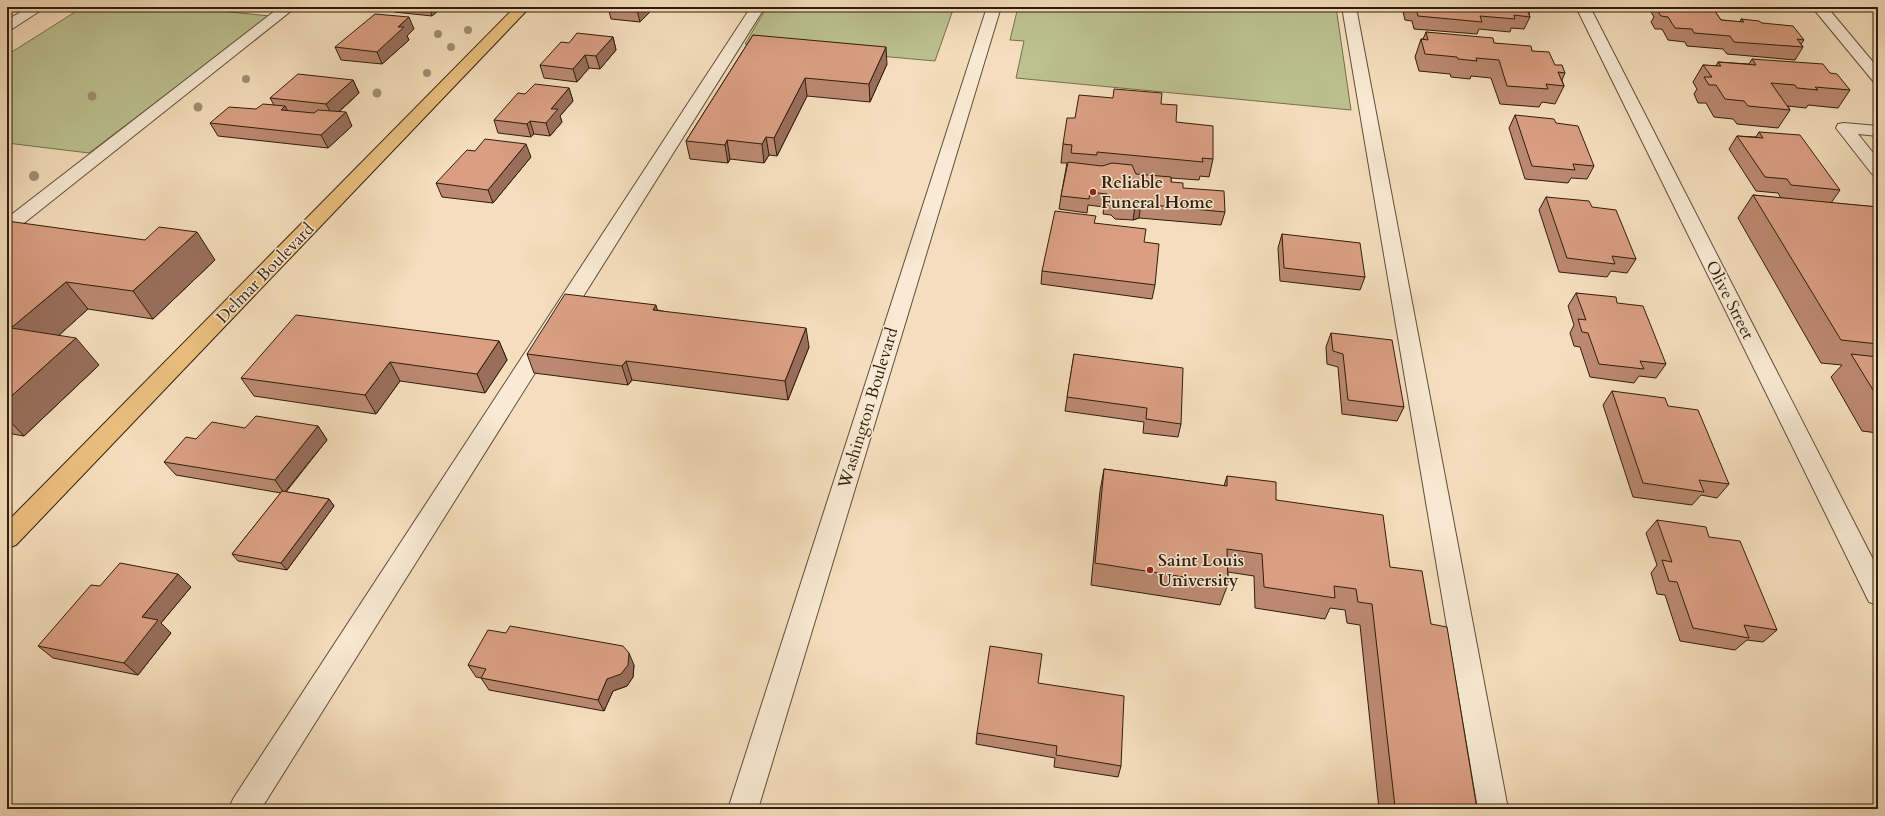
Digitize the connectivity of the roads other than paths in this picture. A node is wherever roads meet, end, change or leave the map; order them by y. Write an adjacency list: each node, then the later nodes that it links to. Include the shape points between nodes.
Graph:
1 (39, 7): 9 (street)
2 (290, 7): 13 (street)
3 (523, 7): 14 (main road, Delmar Boulevard)
4 (758, 7): 16 (street)
5 (994, 7): 17 (street, Washington Boulevard)
6 (1349, 7): 18 (street)
7 (1583, 7): 15 (street, Olive Street)
8 (1819, 7): 10 (street)
9 (7, 26)
10 (1878, 78)
11 (1878, 131): 12 (street, via 1844,128)
12 (1878, 170)
13 (7, 226)
14 (7, 538)
15 (1878, 594)
16 (244, 809)
17 (743, 809)
18 (1493, 809)

